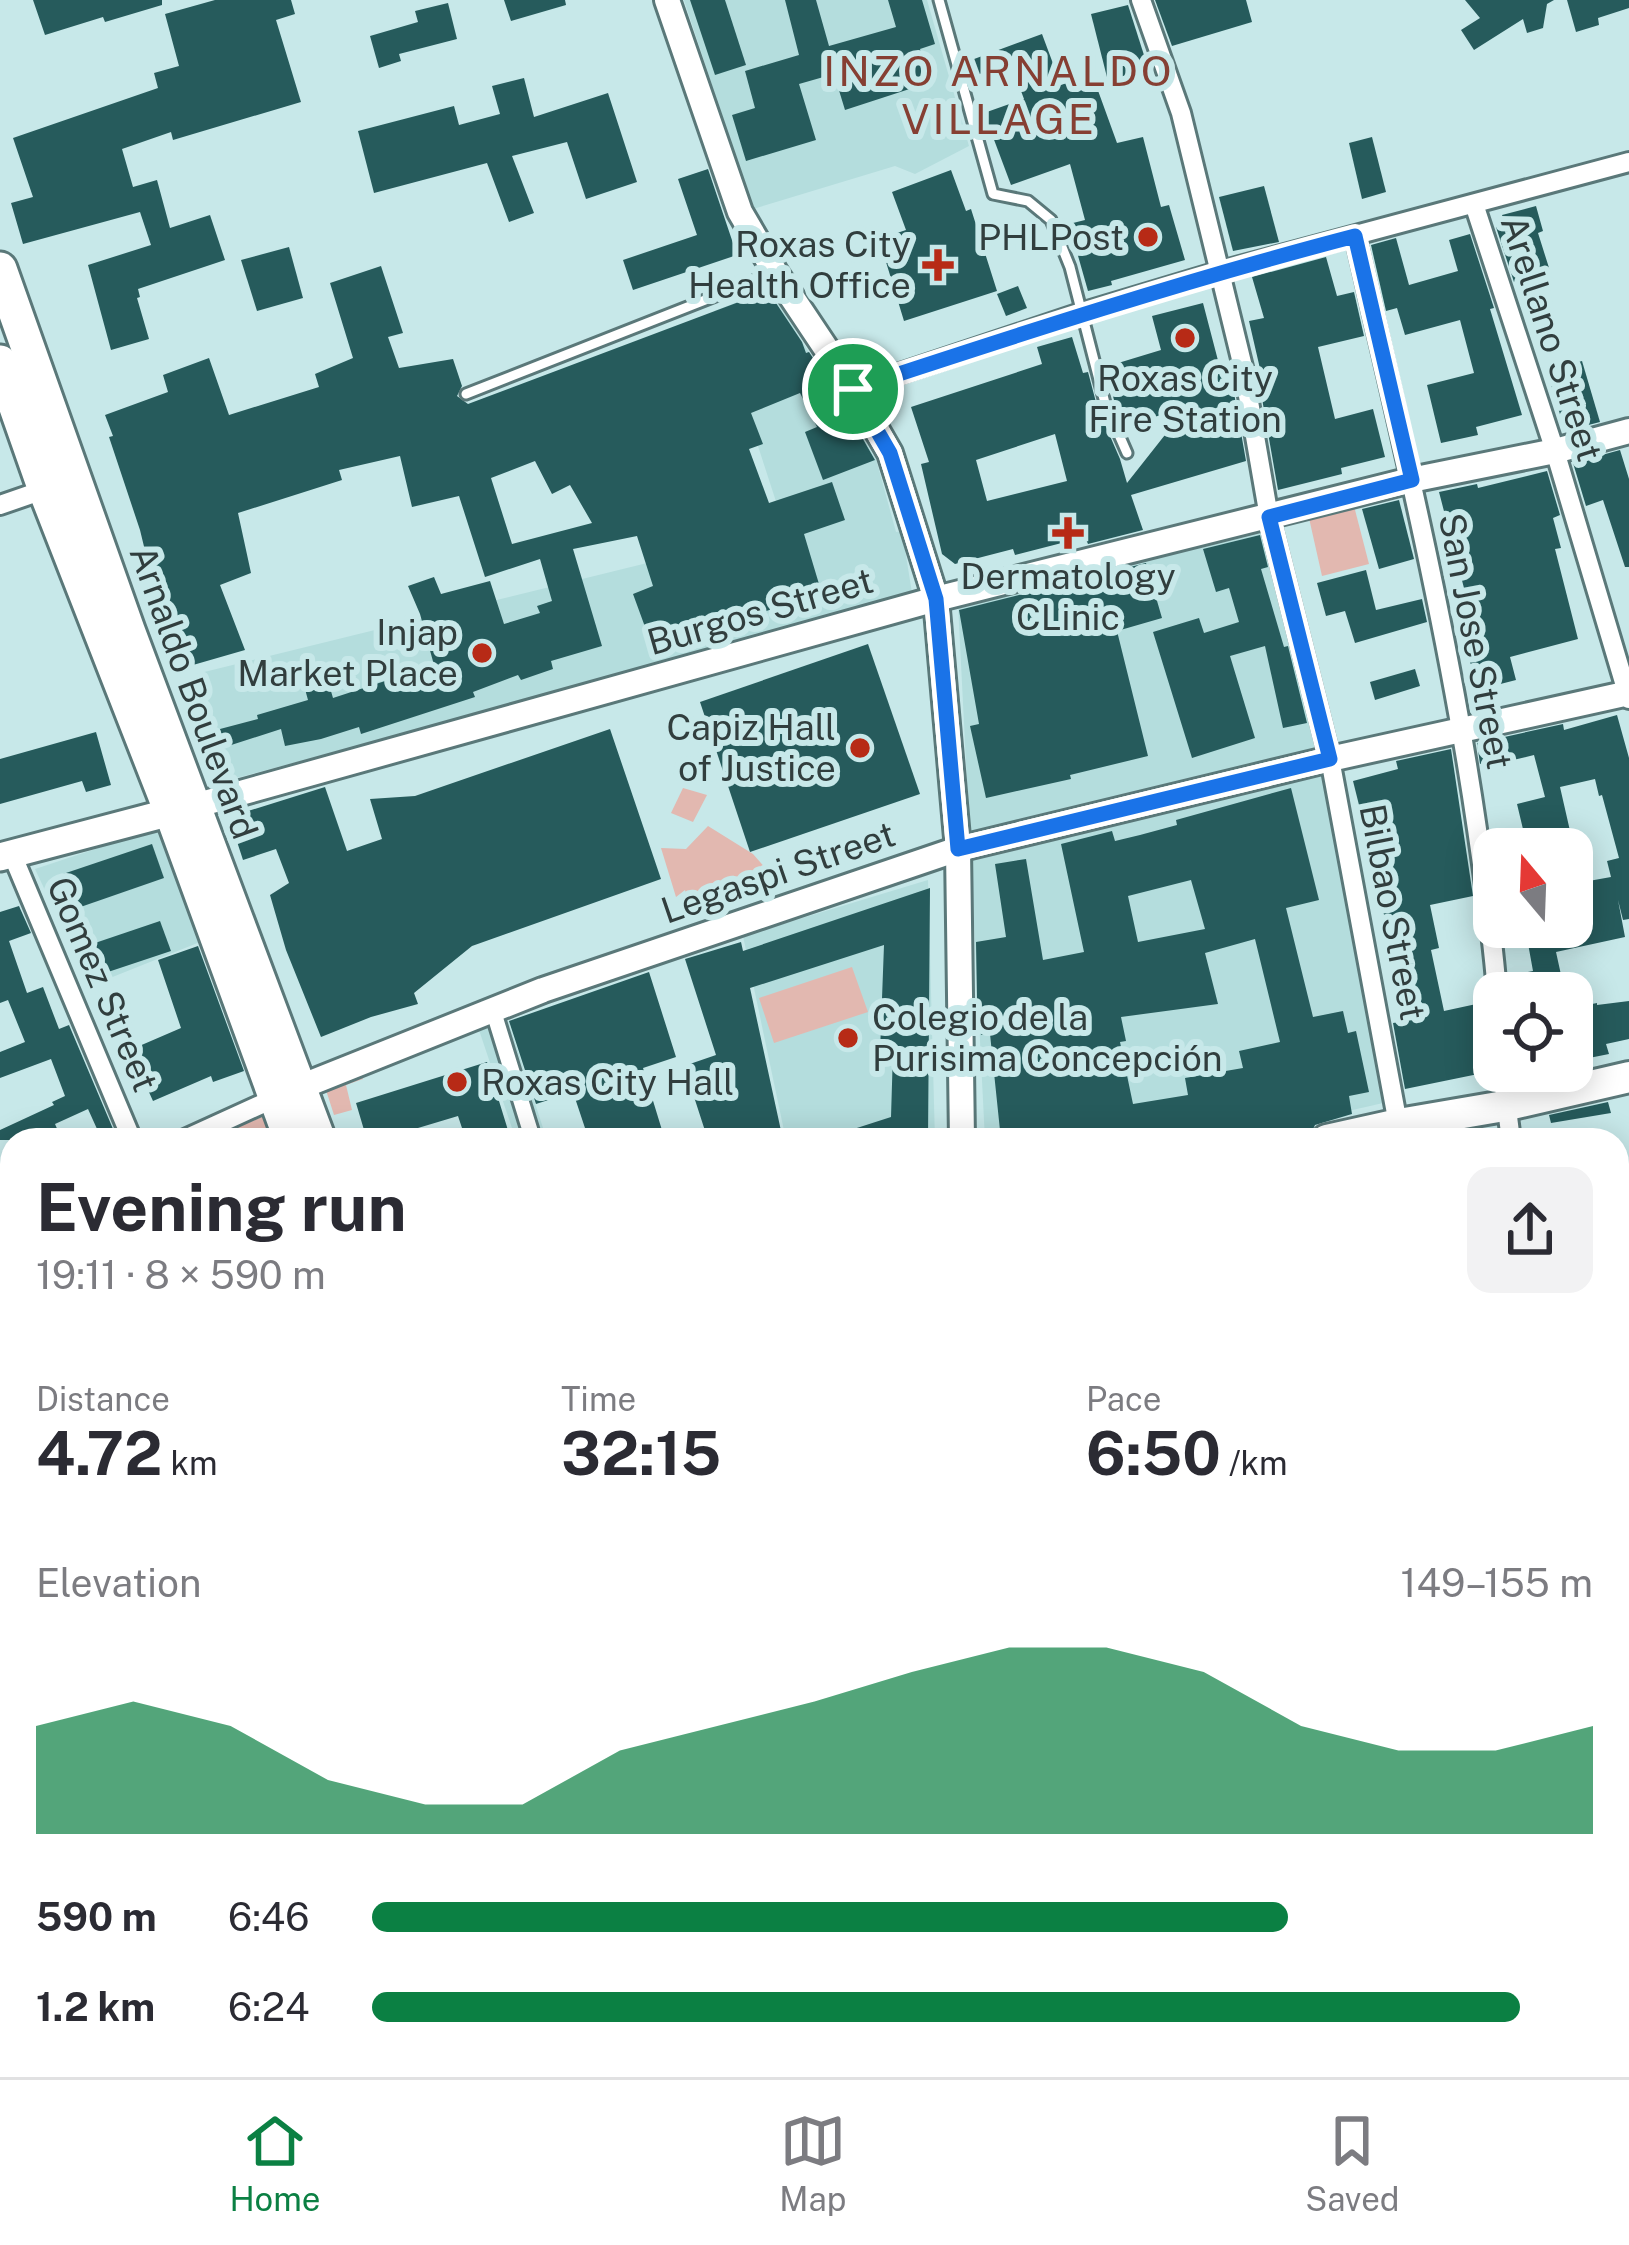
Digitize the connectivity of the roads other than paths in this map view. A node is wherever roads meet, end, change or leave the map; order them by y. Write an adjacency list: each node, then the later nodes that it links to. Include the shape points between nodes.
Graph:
1 (668, 0): 9 (street, via 740,212)
2 (939, 0): 10 (lane, via 993,194 1028,200 1051,220)
3 (1141, 0): 8 (street, Bilbao Street, via 1181,113)
4 (1629, 162): 5 (street)
5 (1474, 204): 6 (street); 15 (street, Arellano Street)
6 (1355, 236): 8 (street); 17 (street, San Jose Street)
7 (0, 268): 18 (highway, Arnaldo Boulevard)
8 (1221, 271): 10 (street); 20 (street, Bilbao Street)
9 (775, 272): 12 (street); 13 (lane)
10 (1081, 313): 12 (street); 16 (lane)
11 (0, 362): 18 (highway, Arnaldo Boulevard)
12 (853, 389): 21 (street, via 890,453)
13 (466, 394)
14 (1629, 431): 15 (street, Burgos Street)
15 (1555, 451): 17 (street, Burgos Street); 22 (street, Arellano Street)
16 (1127, 453)
17 (1412, 480): 20 (street, Burgos Street); 23 (street, San Jose Street)
18 (60, 485): 19 (street); 25 (highway, Arnaldo Boulevard)
19 (0, 505)
20 (1269, 517): 21 (street, Burgos Street); 24 (street, Bilbao Street)
21 (936, 599): 25 (street, Burgos Street); 26 (street)
22 (1628, 695): 23 (street, Legaspi Street)
23 (1462, 729): 24 (street, Legaspi Street); 28 (street, San Jose Street)
24 (1330, 759): 26 (street, Legaspi Street); 40 (street, Bilbao Street)
25 (183, 809): 27 (main road); 31 (highway, Arnaldo Boulevard)
26 (958, 849): 29 (street, Legaspi Street); 39 (street)
27 (6, 856): 34 (street, Gomez Street)
28 (1496, 972)
29 (494, 1010): 31 (street, Legaspi Street); 38 (street)
30 (1629, 1077): 33 (main road)
31 (286, 1092): 35 (street, Legaspi Street); 36 (highway, Arnaldo Boulevard); 37 (highway, Arnaldo Boulevard)
32 (1503, 1092): 33 (street)
33 (1504, 1106): 41 (main road); 42 (street)
34 (128, 1128)
35 (209, 1128)
36 (290, 1128)
37 (311, 1128)
38 (529, 1128)
39 (962, 1128)
40 (1399, 1128)
41 (1416, 1128)
42 (1508, 1128)

